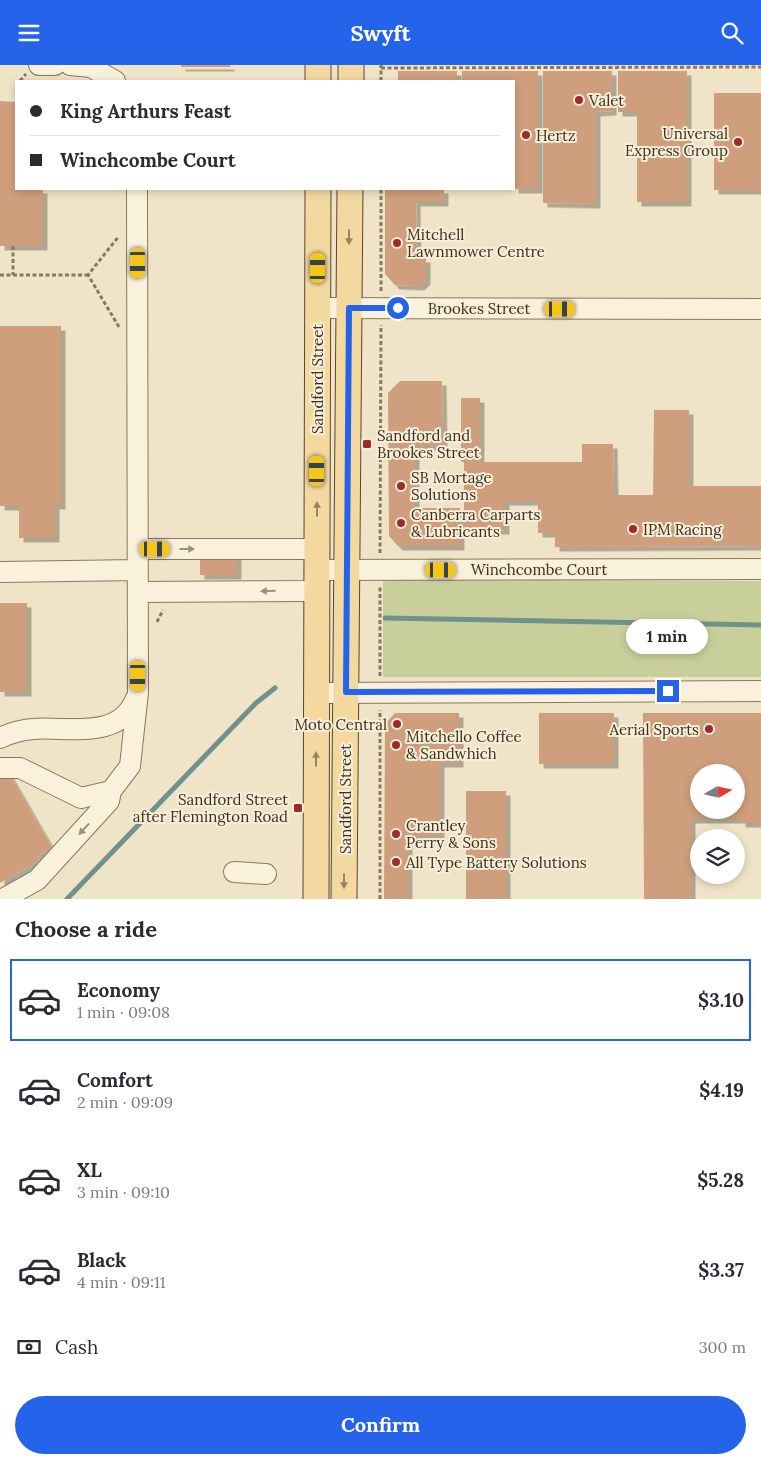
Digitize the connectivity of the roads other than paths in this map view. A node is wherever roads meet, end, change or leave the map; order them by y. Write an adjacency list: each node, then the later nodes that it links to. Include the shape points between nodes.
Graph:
1 (39, 65): 2 (street)
2 (55, 65)
3 (70, 65): 6 (street, via 91,67)
4 (318, 65): 7 (main road)
5 (351, 65): 8 (main road)
6 (113, 80)
7 (318, 80)
8 (350, 80)
9 (137, 190): 15 (street)
10 (318, 190): 12 (main road, Sandford Street)
11 (350, 190): 13 (main road, Sandford Street, one-way to 13)
12 (318, 308): 13 (street, Brookes Street); 17 (main road, Sandford Street, one-way to 12)
13 (349, 308): 14 (street, Brookes Street); 18 (main road, Sandford Street)
14 (761, 309)
15 (138, 549): 17 (street, one-way to 17); 19 (street)
16 (761, 569): 18 (street, Winchcombe Court)
17 (317, 570): 18 (street, Winchcombe Court); 21 (street, one-way to 21); 25 (main road, Sandford Street)
18 (346, 570): 24 (main road, Sandford Street)
19 (138, 571): 20 (street); 21 (street)
20 (0, 572)
21 (138, 592): 23 (street)
22 (761, 691): 24 (street)
23 (138, 692): 26 (street, via 134,704 109,726 32,729); 28 (street, via 130,766)
24 (346, 692): 25 (street); 33 (main road, Sandford Street, one-way to 33)
25 (316, 693): 32 (main road, Sandford Street, one-way to 25)
26 (0, 738)
27 (0, 768): 28 (street, via 20,768 81,799)
28 (111, 791): 31 (street, one-way to 31, via 110,801 37,880)
29 (234, 872): 30 (street)
30 (266, 874)
31 (3, 899)
32 (316, 899)
33 (344, 899)

